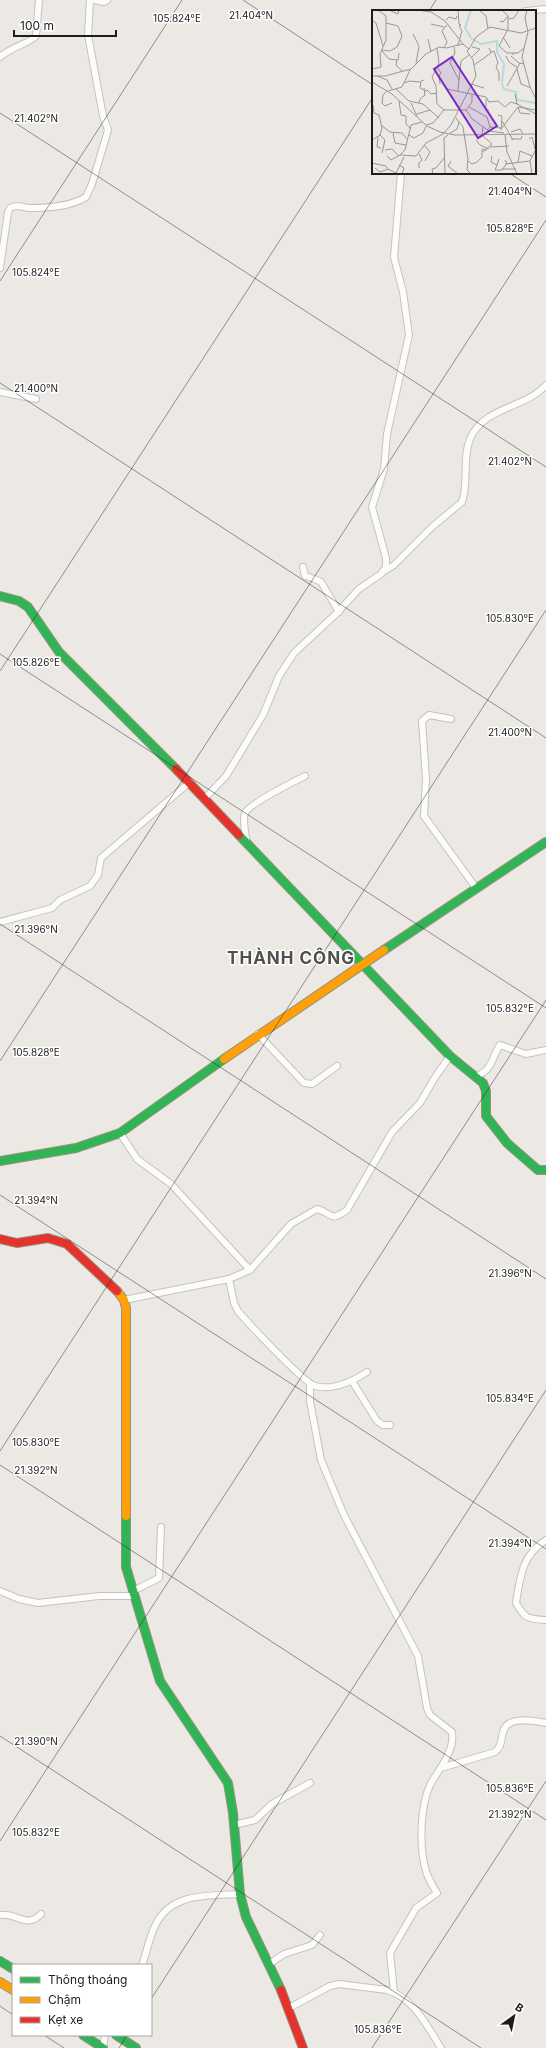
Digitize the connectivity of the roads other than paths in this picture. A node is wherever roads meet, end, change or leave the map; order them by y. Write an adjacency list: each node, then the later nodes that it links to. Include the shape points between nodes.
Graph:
1 (39, 0): 7 (street, via 36,36)
2 (90, 0): 9 (street, via 88,35 103,116 108,130 92,184 86,197 63,205 10,208)
3 (94, 0): 4 (street)
4 (108, 0)
5 (546, 9): 6 (street)
6 (536, 10)
7 (0, 57)
8 (401, 174): 14 (street, via 394,257 403,292 408,335 387,434 384,469 372,507 386,558)
9 (0, 268)
10 (546, 385): 14 (street, via 536,394 491,415 475,429 468,446 462,502 432,527 394,565)
11 (0, 392): 12 (street)
12 (36, 399)
13 (303, 566): 16 (street, via 305,576 320,582)
14 (384, 571): 16 (street, via 359,589)
15 (0, 596): 19 (street, via 23,602 58,652)
16 (339, 612): 20 (street, via 300,645 289,660 279,676 263,715 226,776)
17 (451, 719): 23 (street, via 429,715 422,721 426,784 423,810 424,816)
18 (305, 776): 21 (street, via 247,810 244,818)
19 (190, 782): 20 (street); 24 (street, via 101,858 98,875 90,886 60,900 52,908)
20 (206, 798): 21 (street)
21 (247, 844): 25 (street)
22 (545, 844): 23 (street)
23 (476, 888): 25 (street)
24 (0, 922)
25 (361, 965): 26 (street); 28 (street)
26 (258, 1034): 29 (street, via 308,1085); 31 (street)
27 (546, 1050): 30 (street, via 526,1054 500,1045 493,1062 484,1073)
28 (450, 1056): 30 (street); 35 (street, via 420,1103 392,1132 348,1210 335,1217 317,1209 298,1219)
29 (337, 1066)
30 (476, 1077): 33 (street, via 485,1087 487,1118 510,1146 538,1170)
31 (120, 1133): 32 (street, via 95,1144); 35 (street, via 141,1163 171,1184)
32 (0, 1162)
33 (546, 1170)
34 (0, 1239): 37 (street, via 12,1243 40,1237 67,1244 117,1290)
35 (250, 1270): 36 (street)
36 (229, 1279): 37 (street); 40 (street, via 238,1311)
37 (124, 1300): 45 (street, via 127,1348 125,1560)
38 (367, 1372): 39 (street)
39 (352, 1381): 40 (street, via 327,1387); 41 (street, via 377,1421)
40 (310, 1384): 48 (street, via 310,1401 319,1453 342,1510 418,1656 430,1715 452,1732 451,1744)
41 (390, 1425)
42 (161, 1527): 45 (street, via 159,1578)
43 (546, 1540): 46 (street, via 529,1555 520,1580 516,1603 522,1614 529,1619)
44 (0, 1591): 45 (street, via 38,1603)
45 (133, 1594): 50 (street, via 164,1688 228,1783)
46 (546, 1620)
47 (546, 1723): 48 (street, via 522,1720 510,1723 503,1730 500,1746 494,1752)
48 (441, 1768): 61 (street, via 428,1790 422,1828 425,1870 437,1893 416,1908 390,1953)
49 (310, 1783): 50 (street, via 272,1804 255,1820)
50 (234, 1825): 51 (street)
51 (240, 1894): 56 (street, via 182,1899 156,1924); 57 (street, via 248,1923)
52 (41, 1914): 53 (street, via 29,1922 10,1915)
53 (0, 1915)
54 (320, 1935): 57 (street, via 312,1945 284,1954)
55 (0, 1961): 58 (street)
56 (142, 1964)
57 (268, 1965): 62 (street)
58 (12, 1968)
59 (0, 1982): 60 (street)
60 (12, 1989)
61 (394, 1992): 62 (street, via 339,1984 330,1986); 69 (street, via 413,2006)
62 (289, 2008): 68 (street)
63 (85, 2036): 66 (street)
64 (105, 2036): 66 (street)
65 (118, 2036): 67 (street)
66 (103, 2048)
67 (136, 2048)
68 (303, 2048)
69 (441, 2048)

